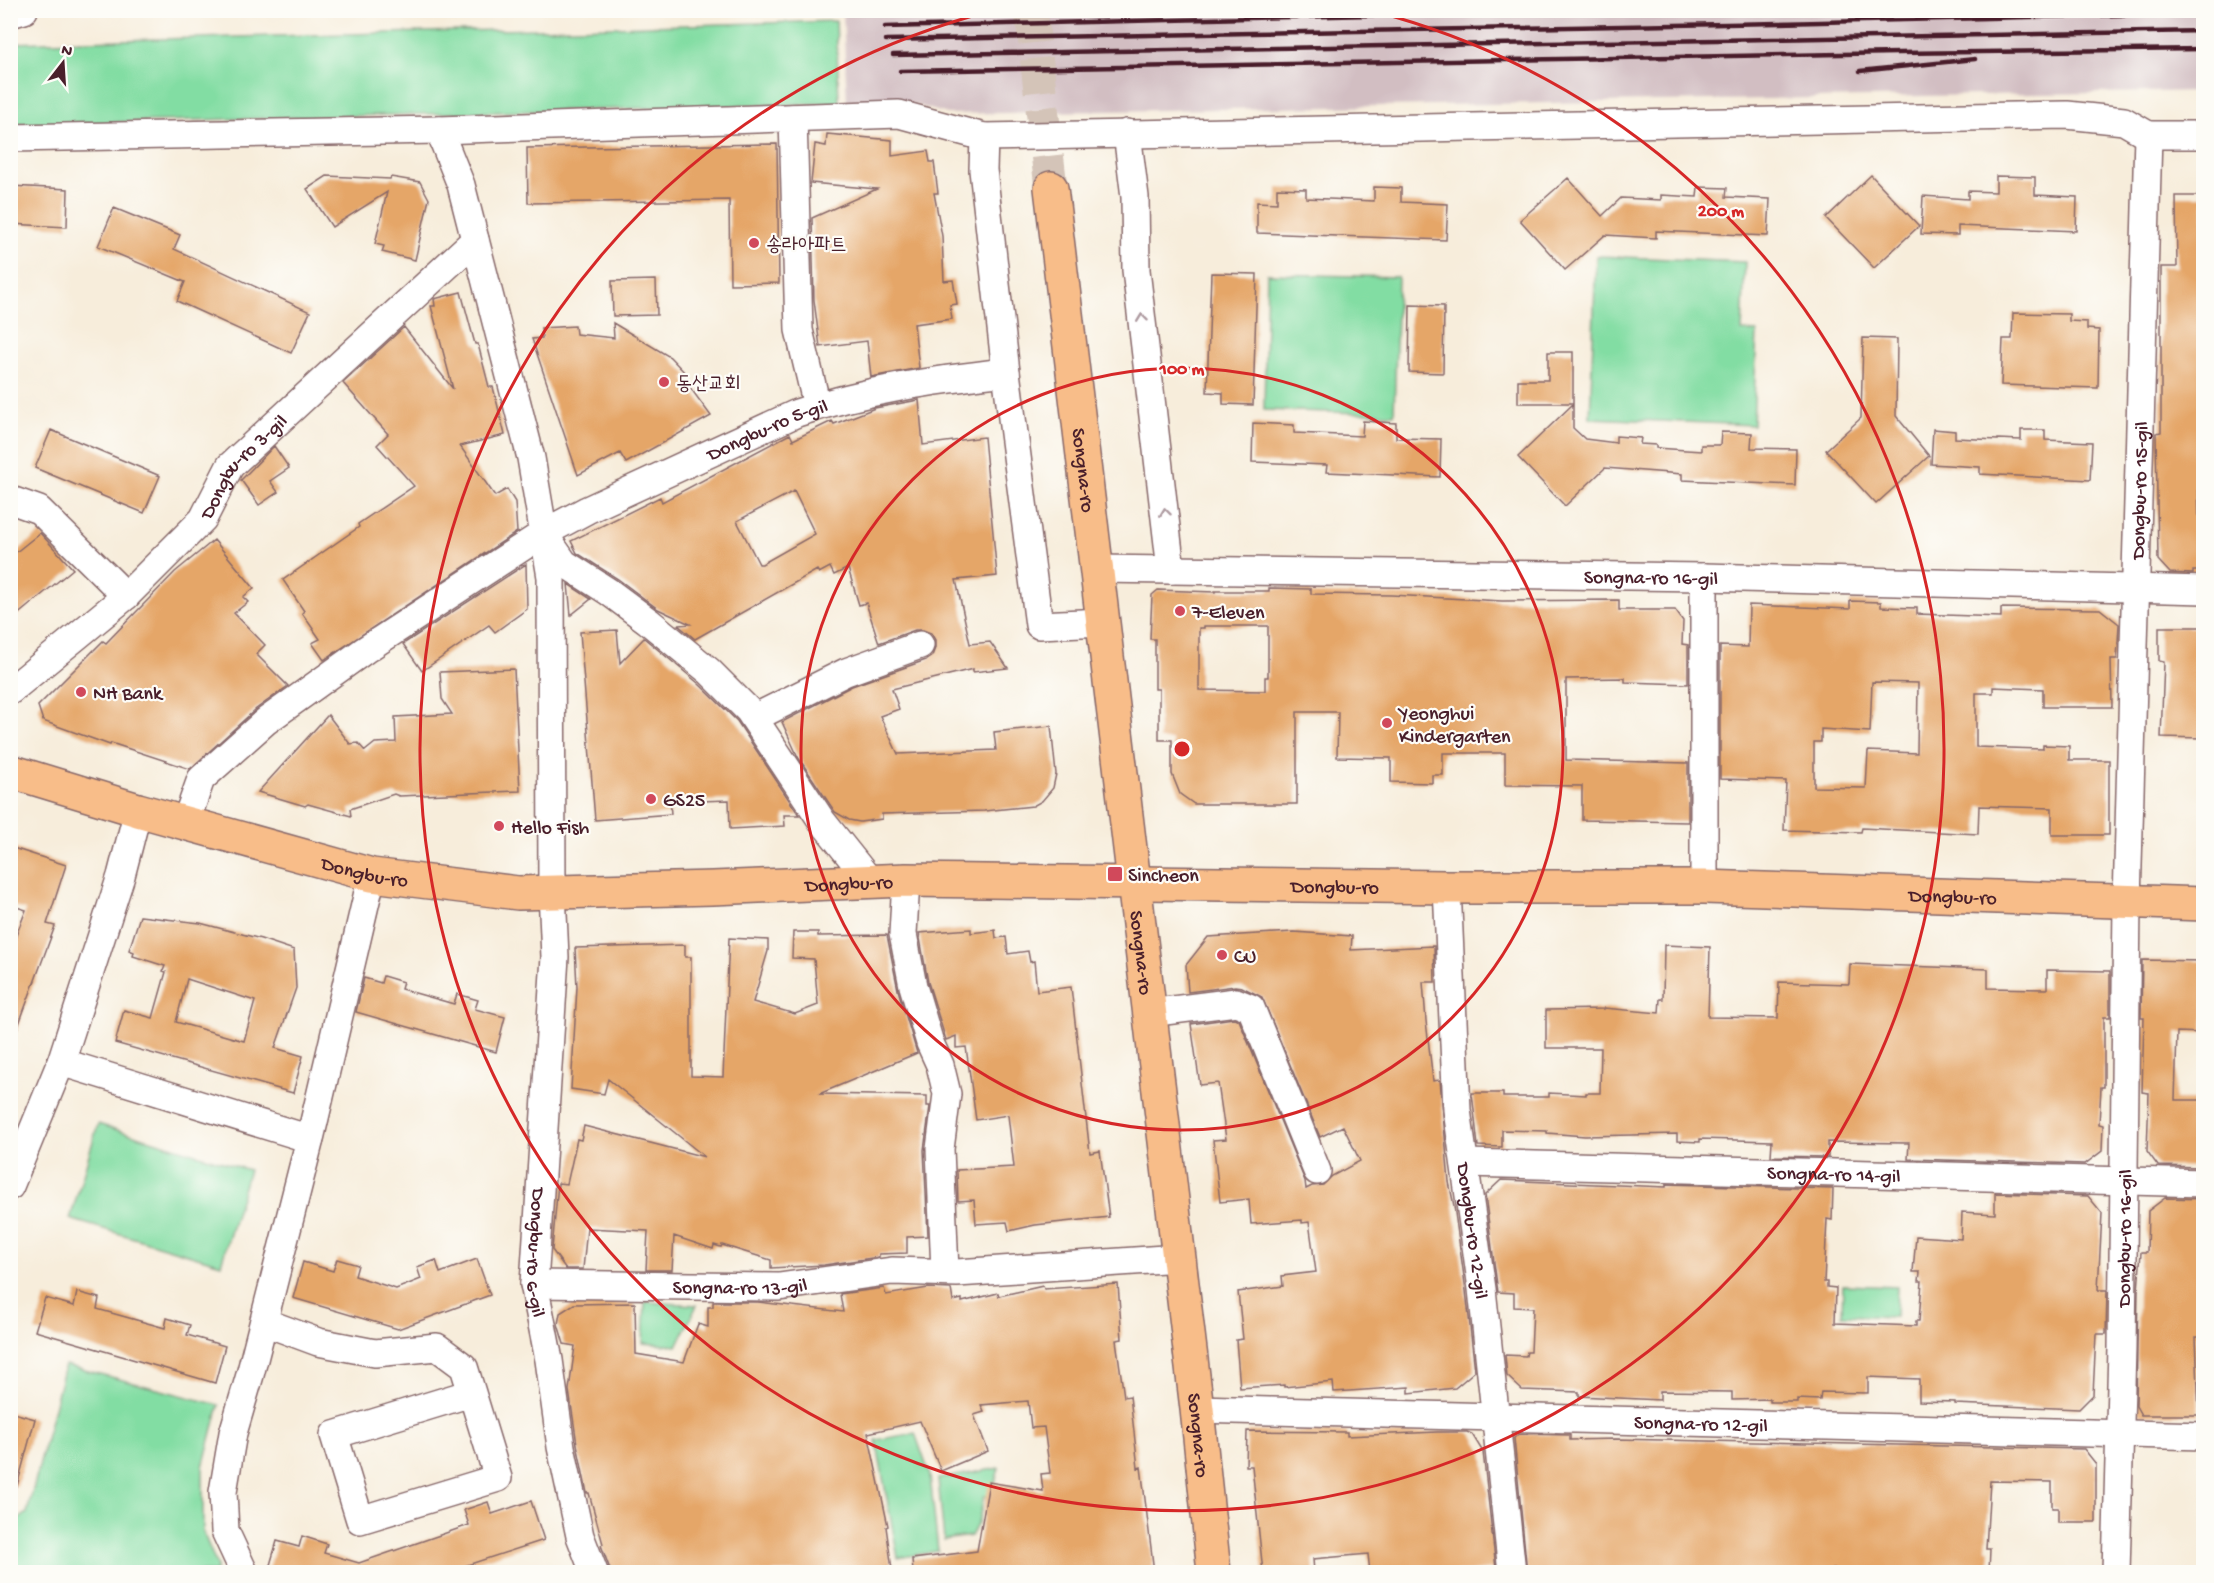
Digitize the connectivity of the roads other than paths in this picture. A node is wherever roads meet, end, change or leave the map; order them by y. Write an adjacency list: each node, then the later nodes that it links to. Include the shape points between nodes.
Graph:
1 (24, 10): 2 (street)
2 (10, 14)
3 (794, 118): 4 (street); 8 (street, via 899,114); 13 (street, via 799,330)
4 (439, 130): 9 (street); 11 (street, Dongbu-ro 6-gil, via 461,185)
5 (1127, 133): 6 (street, via 2067,115 2124,121); 8 (street); 17 (street, one-way to 5, via 1136,270 1135,197)
6 (2148, 135): 7 (street); 19 (street, Dongbu-ro 15-gil)
7 (2204, 135)
8 (984, 137): 12 (street, via 983,170)
9 (10, 138)
10 (1051, 188): 16 (main road, Songna-ro)
11 (475, 240): 15 (street, Dongbu-ro 6-gil, via 531,458); 21 (street, Dongbu-ro 3-gil, via 230,466 203,519)
12 (1006, 372): 13 (street, Dongbu-ro 5-gil, via 930,381); 22 (street, via 1039,625)
13 (817, 406): 15 (street, Dongbu-ro 5-gil, via 726,445)
14 (11, 500): 21 (street, via 39,510)
15 (544, 533): 25 (street, via 564,563 674,642 709,671); 28 (street, Dongbu-ro 5-gil, via 365,650 266,721 201,779); 35 (street, Dongbu-ro 6-gil, via 551,577)
16 (1097, 569): 17 (street, Songna-ro 16-gil); 22 (main road, Songna-ro)
17 (1172, 570): 18 (street, Songna-ro 16-gil)
18 (1704, 577): 19 (street, Songna-ro 16-gil); 34 (street)
19 (2137, 588): 20 (street, Songna-ro 16-gil); 36 (street, Dongbu-ro 15-gil)
20 (2204, 590)
21 (126, 596): 24 (street, Dongbu-ro 3-gil)
22 (1103, 622): 32 (main road, Songna-ro)
23 (920, 645): 25 (street, via 846,672)
24 (10, 692)
25 (754, 718): 31 (street, via 822,821)
26 (10, 771): 27 (main road, Dongbu-ro)
27 (138, 810): 28 (main road, Dongbu-ro); 39 (street, via 121,876)
28 (185, 824): 29 (main road, Dongbu-ro)
29 (372, 875): 35 (main road, Dongbu-ro, via 518,893); 40 (street)
30 (906, 880): 31 (main road, Dongbu-ro); 32 (main road, Dongbu-ro); 47 (street, via 903,934 909,966 947,1094 940,1149)
31 (870, 881): 35 (main road, Dongbu-ro)
32 (1134, 882): 33 (main road, Dongbu-ro); 38 (main road, Songna-ro)
33 (1447, 887): 34 (main road, Dongbu-ro); 41 (street, Dongbu-ro 12-gil, via 1457,1110)
34 (1704, 887): 36 (main road, Dongbu-ro)
35 (552, 892): 48 (street, Dongbu-ro 6-gil, via 555,957)
36 (2127, 902): 37 (main road, Dongbu-ro); 43 (street, Dongbu-ro 16-gil)
37 (2204, 904)
38 (1149, 1013): 42 (street, via 1236,1002 1251,1008); 46 (main road, Songna-ro)
39 (61, 1062): 40 (street); 45 (street)
40 (310, 1139): 49 (street)
41 (1465, 1163): 43 (street, Songna-ro 14-gil); 52 (street, Dongbu-ro 12-gil)
42 (1317, 1171)
43 (2122, 1180): 44 (street, Songna-ro 14-gil); 53 (street, Dongbu-ro 16-gil)
44 (2204, 1183)
45 (10, 1186)
46 (1179, 1258): 47 (street, Songna-ro 13-gil); 51 (main road, Songna-ro)
47 (945, 1272): 48 (street, Songna-ro 13-gil, via 892,1271 779,1287)
48 (534, 1284): 56 (street, Dongbu-ro 6-gil, via 561,1447 580,1536)
49 (264, 1323): 50 (street, via 318,1342 375,1353 437,1347 464,1367); 55 (street, via 233,1433 223,1492 225,1531)
50 (471, 1393): 50 (street, via 498,1478 360,1520 334,1435)
51 (1197, 1409): 52 (street, Songna-ro 12-gil); 57 (main road, Songna-ro)
52 (1494, 1417): 53 (street, Songna-ro 12-gil); 58 (street, Dongbu-ro 12-gil)
53 (2120, 1434): 54 (street, Songna-ro 12-gil); 59 (street, Dongbu-ro 16-gil)
54 (2204, 1436)
55 (244, 1572)
56 (594, 1572)
57 (1214, 1572)
58 (1512, 1572)
59 (2116, 1572)

